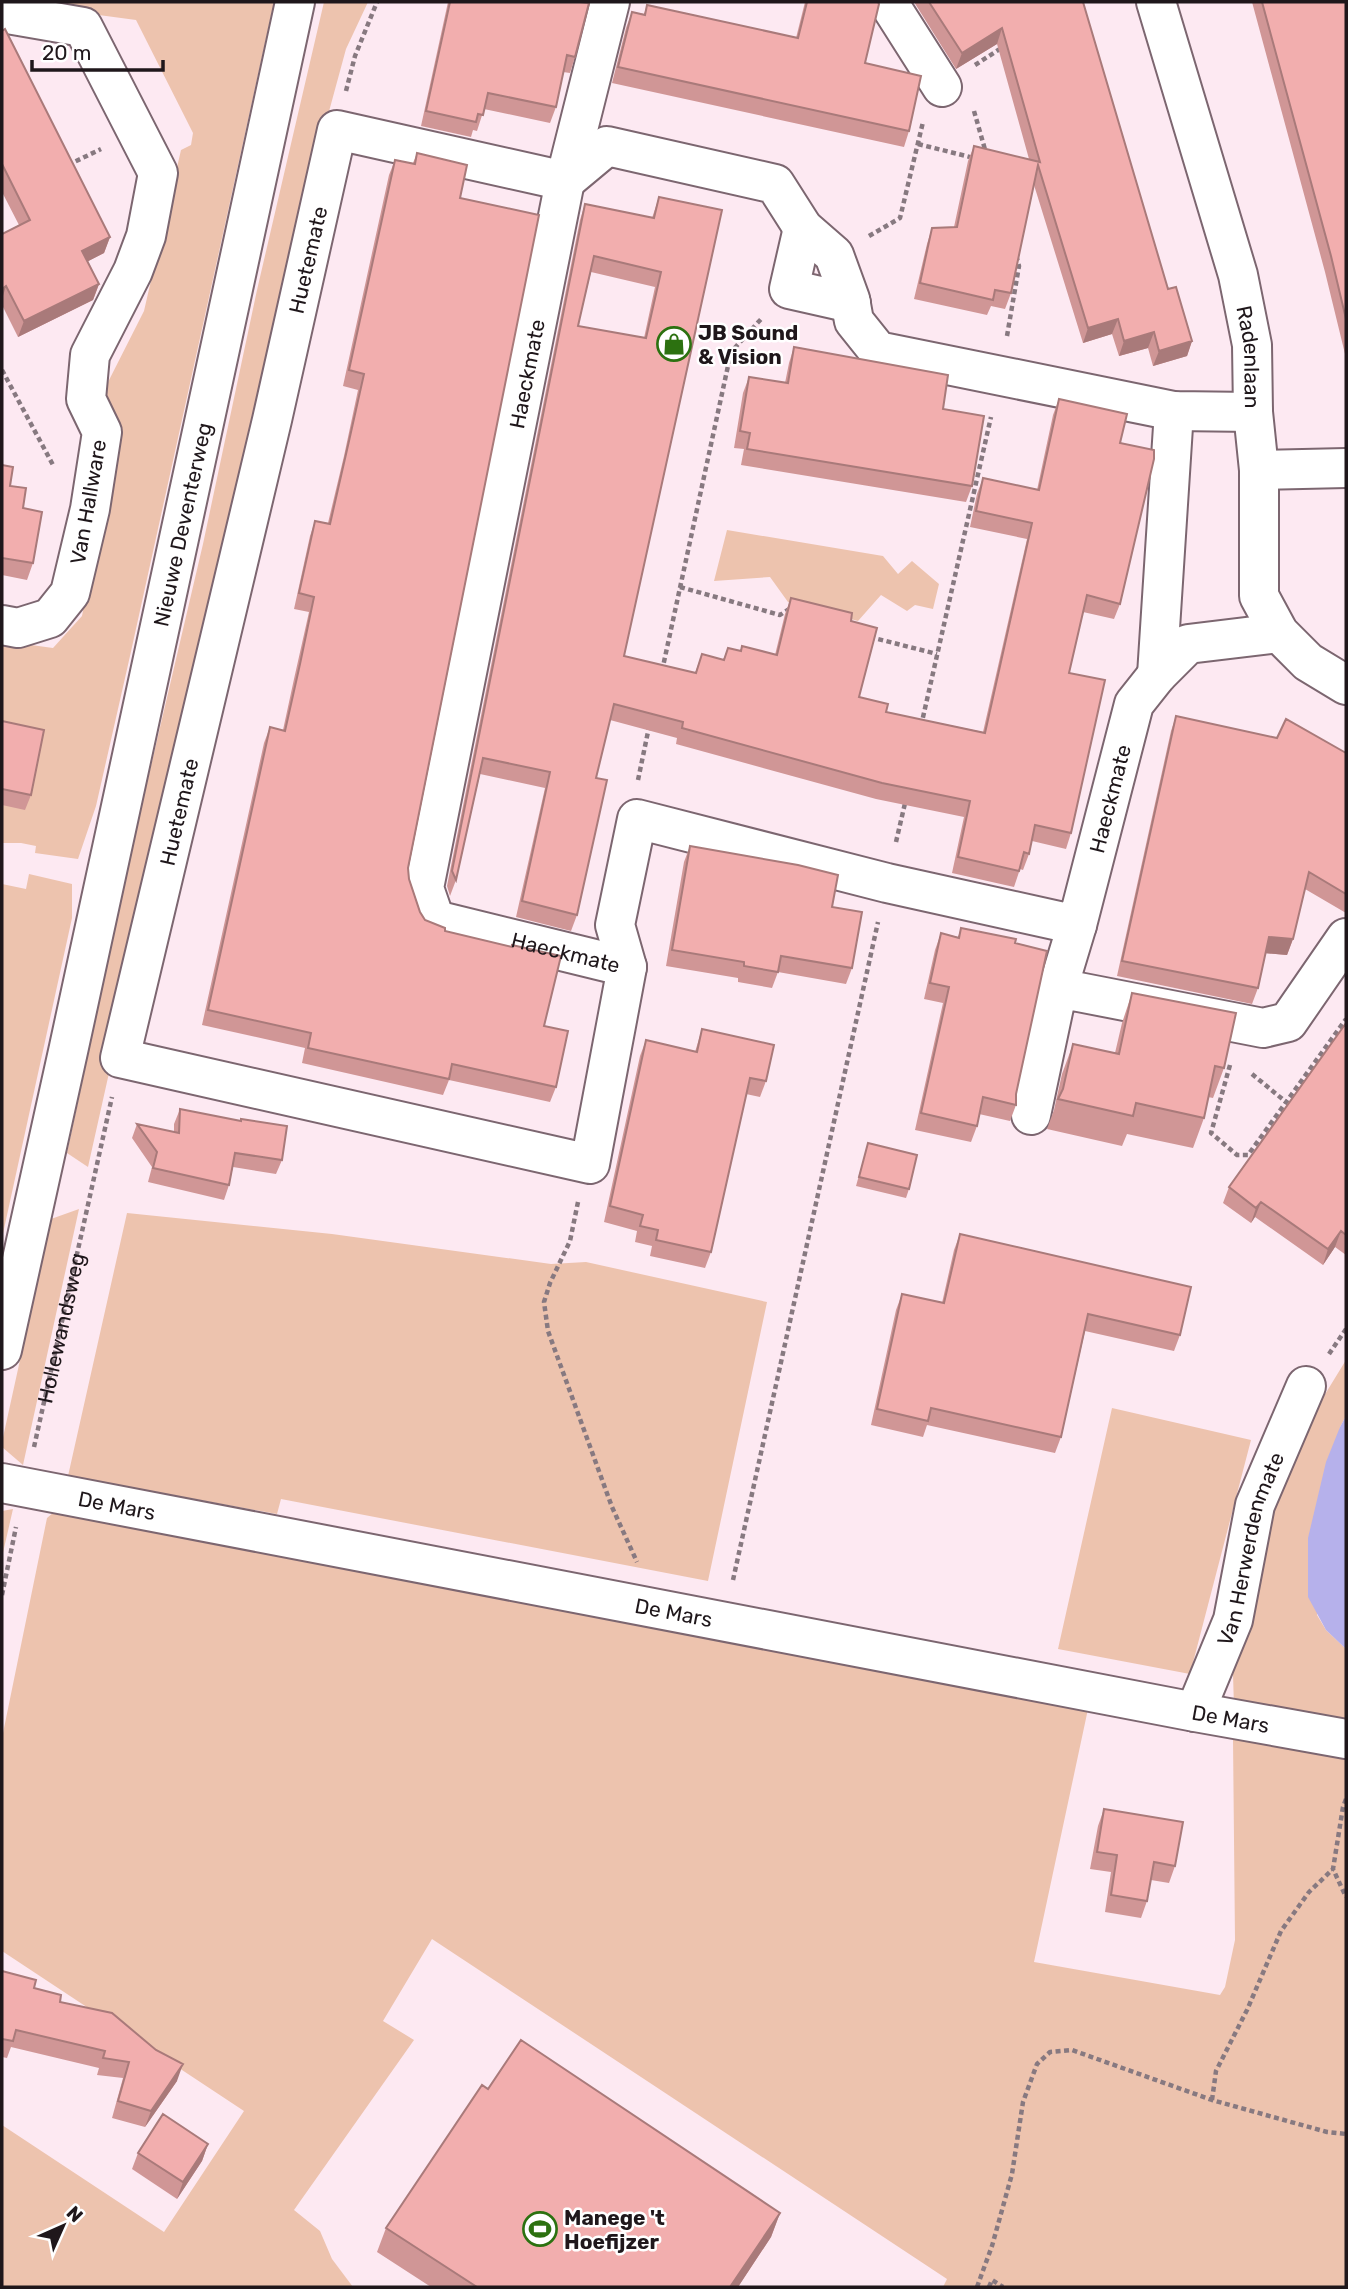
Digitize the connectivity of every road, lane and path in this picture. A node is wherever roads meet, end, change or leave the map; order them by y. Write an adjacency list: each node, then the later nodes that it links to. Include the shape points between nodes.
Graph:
1 (295, 2): 55 (street, Nieuwe Deventerweg)
2 (377, 2): 9 (path, via 355,56)
3 (610, 2): 15 (street, Haeckmate)
4 (888, 2): 8 (street)
5 (1156, 2): 24 (street, Radenlaan, via 1238,275 1252,345)
6 (2, 12): 10 (street, Van Hallware, via 83,27)
7 (1007, 44): 8 (path)
8 (952, 80): 11 (path, via 929,95); 13 (path)
9 (337, 130): 15 (street); 49 (street, Huetemate)
10 (136, 132): 14 (path); 27 (street, Van Hallware, via 158,173 142,248 90,355 86,399 102,432)
11 (918, 144): 12 (path); 18 (path, via 900,218)
12 (977, 159)
13 (989, 162)
14 (63, 168)
15 (565, 181): 16 (street, via 607,146 775,184); 44 (street, Haeckmate, via 424,888 435,920)
16 (803, 228): 18 (street); 19 (street)
17 (1015, 253): 22 (path, via 1019,266)
18 (834, 255): 20 (street)
19 (789, 289): 20 (street); 28 (path, via 731,352)
20 (851, 303): 22 (street, via 854,321 878,351)
21 (2, 370): 27 (path, via 56,470)
22 (1001, 376): 23 (street); 33 (path)
23 (1174, 411): 24 (street); 34 (street)
24 (1253, 412): 26 (street, Radenlaan)
25 (1346, 468): 26 (street)
26 (1259, 470): 31 (street, Radenlaan, via 1259,596)
27 (93, 485): 30 (street, Van Hallware, via 70,593 50,618 18,628)
28 (680, 587): 29 (path, via 780,615 789,609); 35 (path)
29 (802, 613)
30 (2, 625)
31 (1279, 633): 34 (street, Haeckmate, via 1188,645); 36 (street, Radenlaan, via 1308,662)
32 (865, 636): 33 (path)
33 (937, 654): 38 (path)
34 (1157, 675): 42 (street, Haeckmate, via 1135,704)
35 (659, 682)
36 (1346, 685)
37 (650, 723): 40 (path, via 632,804)
38 (919, 734)
39 (908, 788): 41 (path)
40 (637, 818): 41 (street); 44 (street, Haeckmate, via 615,925)
41 (887, 883): 42 (street); 60 (path)
42 (1077, 925): 45 (street)
43 (1346, 938): 47 (street, via 1287,1022)
44 (626, 967): 54 (street, via 590,1164)
45 (1058, 988): 47 (street, via 1263,1028); 53 (street)
46 (1346, 1018): 52 (path)
47 (1272, 1026): 51 (path)
48 (1232, 1057): 52 (path, via 1211,1133 1237,1155 1248,1154)
49 (120, 1058): 54 (street); 57 (path, Hollewandsweg)
50 (1242, 1066): 51 (path)
51 (1252, 1074): 52 (path)
52 (1286, 1103)
53 (1031, 1115)
54 (586, 1163): 59 (path, via 570,1241 544,1302 548,1331 612,1507)
55 (2, 1350)
56 (1306, 1386): 61 (street, Van Herwerdenmate, via 1255,1504 1233,1620)
57 (13, 1485): 58 (path, Hollewandsweg); 59 (street, De Mars)
58 (2, 1595)
59 (656, 1609): 60 (street, De Mars)
60 (724, 1622): 61 (street, De Mars)
61 (1195, 1712): 62 (street, De Mars)
62 (1346, 1739)
63 (1346, 1799): 64 (path)
64 (1333, 1868): 65 (path); 66 (path, via 1281,1931 1216,2071)
65 (1346, 1897)
66 (1212, 2100): 67 (path); 68 (path, via 1072,2050 1050,2052 1037,2064 1023,2102 1012,2174)
67 (1346, 2134)
68 (977, 2287)
69 (989, 2287): 70 (path, via 992,2280)
70 (1003, 2287)

